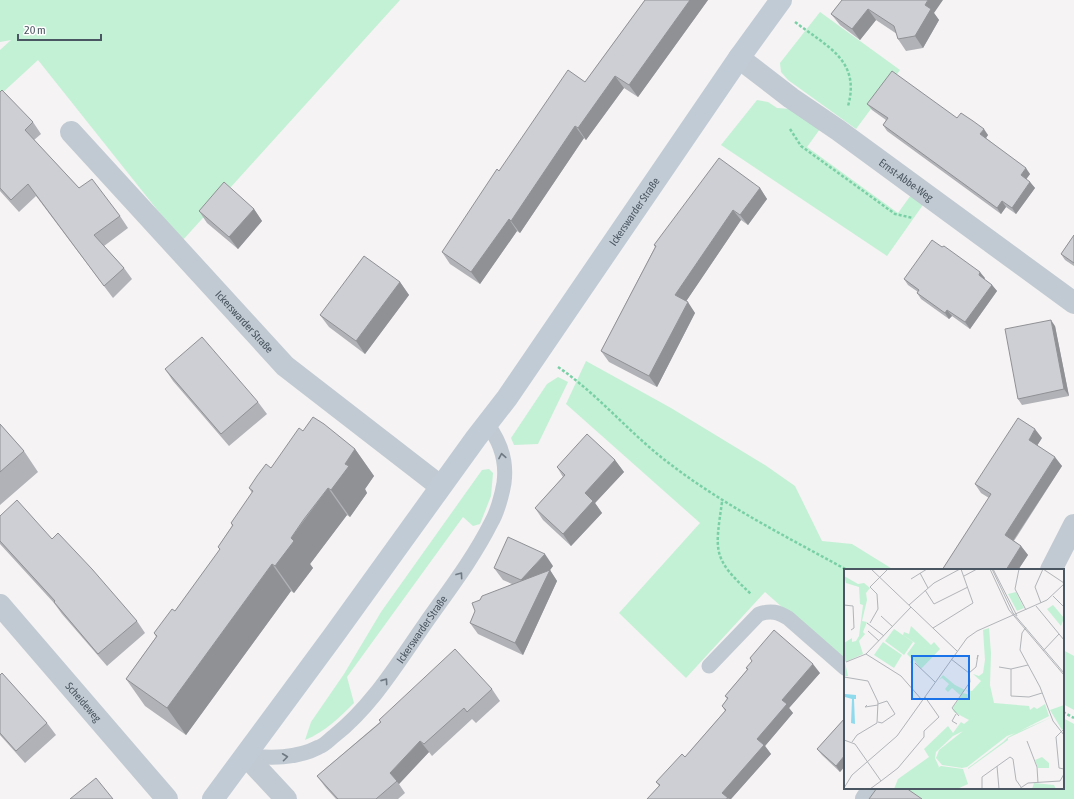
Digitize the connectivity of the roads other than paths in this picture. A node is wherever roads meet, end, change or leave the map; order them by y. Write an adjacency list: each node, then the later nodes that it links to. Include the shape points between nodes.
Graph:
1 (778, 4): 2 (main road, Ickerswarder Straße)
2 (739, 58): 4 (street, Ernst-Abbe-Weg, via 790,98 838,130); 5 (main road, Ickerswarder Straße)
3 (71, 132): 6 (street, Ickerswarder Straße, via 284,366)
4 (1074, 304)
5 (487, 424): 6 (main road, Ickerswarder Straße); 12 (lane, Ickerswarder Straße, one-way to 5, via 297,756 320,747 368,705 471,560 492,522 504,484 504,466 496,436)
6 (440, 486): 12 (main road, Ickerswarder Straße)
7 (1074, 525): 8 (street)
8 (1052, 569)
9 (0, 605): 14 (street, Scheideweg)
10 (709, 666): 11 (lane, via 759,614 779,612)
11 (844, 667)
12 (246, 756): 15 (main road, Ickerswarder Straße); 16 (street)
13 (873, 789): 17 (street)
14 (167, 799)
15 (213, 799)
16 (286, 799)
17 (866, 799)

